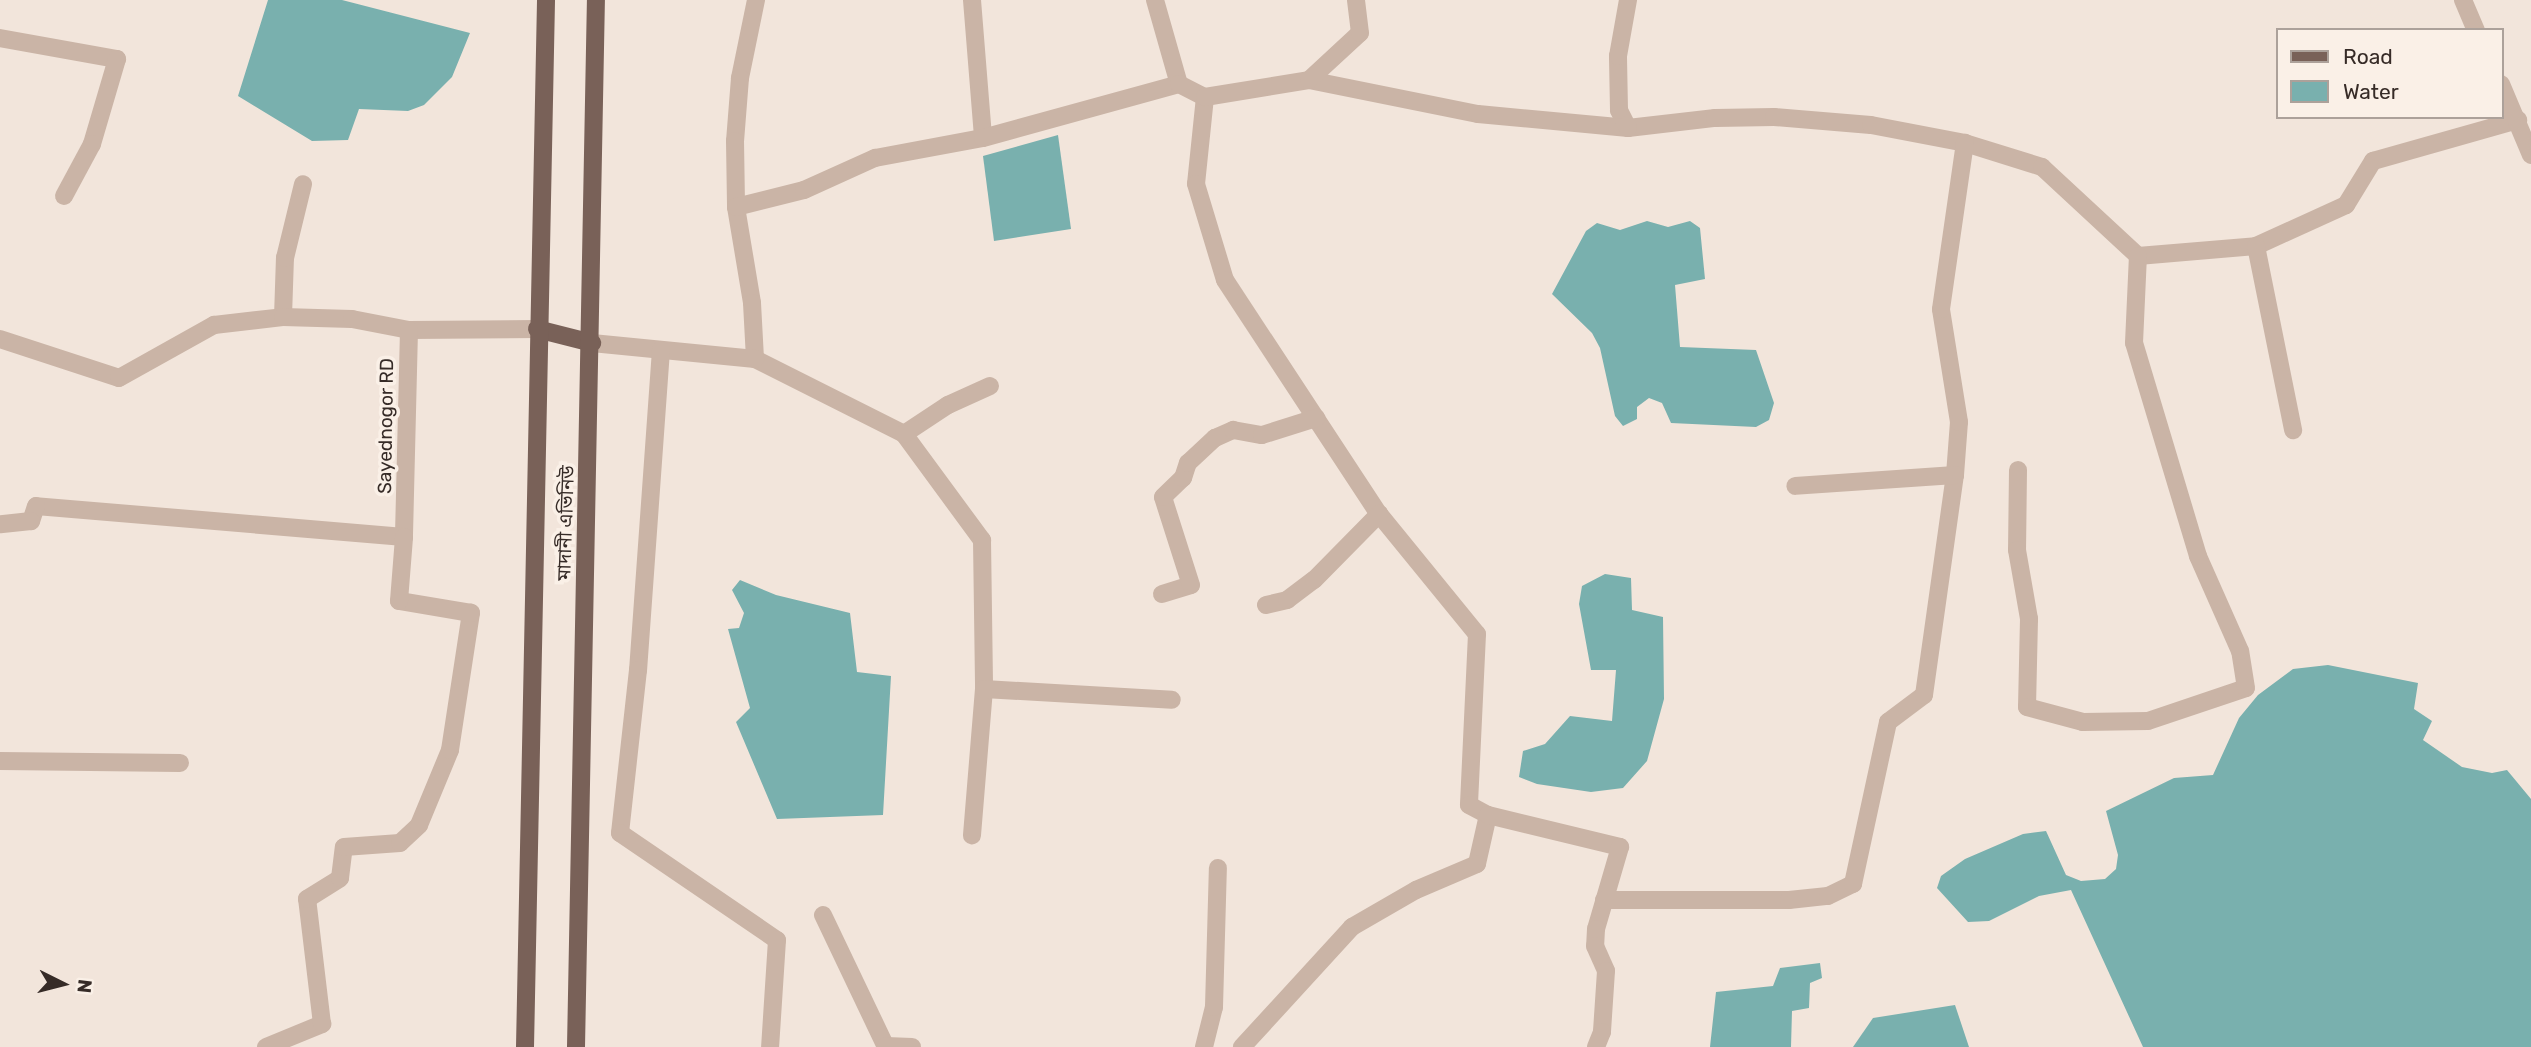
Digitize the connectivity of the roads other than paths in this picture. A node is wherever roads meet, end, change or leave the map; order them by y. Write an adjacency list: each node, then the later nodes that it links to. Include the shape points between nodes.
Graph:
1 (546, 0): 26 (main road, মাদানী এভিনিউ)
2 (596, 0): 29 (main road, মাদানী এভিনিউ)
3 (756, 0): 22 (street, via 739,91)
4 (972, 0): 17 (street)
5 (1155, 0): 12 (street)
6 (1356, 0): 11 (street, via 1360,33)
7 (1628, 0): 16 (street, via 1618,56 1619,110)
8 (2463, 0): 9 (street)
9 (2475, 28)
10 (0, 38): 21 (street, via 117,59 92,144)
11 (1309, 80): 14 (street); 16 (street, via 1478,114)
12 (1179, 84): 14 (street); 17 (street)
13 (2503, 88): 15 (street)
14 (1205, 97): 33 (street, via 1196,184 1225,280)
15 (2518, 120): 19 (street); 23 (street, via 2373,161 2346,205)
16 (1628, 128): 18 (street, via 1774,117 1871,125)
17 (983, 138): 22 (street, via 875,158 804,190)
18 (1965, 143): 24 (street, via 2042,167); 37 (street, via 1941,309 1959,422)
19 (2530, 152)
20 (303, 184): 25 (street, via 285,258)
21 (64, 196)
22 (736, 207): 31 (street, via 752,303)
23 (2256, 246): 24 (street); 34 (street)
24 (2138, 256): 36 (street, via 2134,343 2198,556 2240,651 2246,688 2148,721 2083,722 2027,707 2029,619 2017,550)
25 (284, 317): 27 (street, via 352,319); 28 (street, via 214,325 119,378)
26 (537, 329): 27 (street); 29 (main road); 54 (main road, মাদানী এভিনিউ)
27 (409, 330): 41 (street, Sayednogor RD)
28 (0, 339)
29 (592, 343): 30 (street); 55 (main road, মাদানী এভিনিউ)
30 (661, 350): 31 (street); 56 (street, via 638,670 620,833 777,940)
31 (755, 359): 35 (street)
32 (990, 386): 35 (street, via 948,405)
33 (1316, 418): 39 (street); 42 (street, via 1262,435 1233,430 1215,438 1188,463 1183,478 1163,497 1191,585)
34 (2292, 430)
35 (904, 434): 44 (street, via 982,540)
36 (2018, 470)
37 (1955, 475): 38 (street); 51 (street, via 1924,695 1888,722 1853,884 1828,896 1789,900)
38 (1795, 486)
39 (1379, 514): 43 (street, via 1314,580 1287,600); 48 (street, via 1477,634 1469,805)
40 (0, 523): 41 (street, via 31,521 36,506)
41 (404, 537): 53 (street, Sayednogor RD, via 399,601 471,613 450,750 419,825 400,843 344,847 340,878 307,899 322,1024)
42 (1161, 594)
43 (1266, 605)
44 (984, 689): 45 (street); 49 (street)
45 (1172, 700)
46 (0, 761): 47 (street)
47 (180, 762)
48 (1488, 815): 51 (street, via 1620,847); 60 (street, via 1477,864 1416,890 1352,927)
49 (972, 836)
50 (1218, 868): 59 (street, via 1214,1007)
51 (1604, 901): 61 (street, via 1595,946 1606,971 1602,1032)
52 (823, 915): 57 (street)
53 (266, 1047)
54 (525, 1047)
55 (576, 1047)
56 (770, 1047)
57 (886, 1047): 58 (street)
58 (912, 1047)
59 (1203, 1047)
60 (1241, 1047)
61 (1596, 1047)

